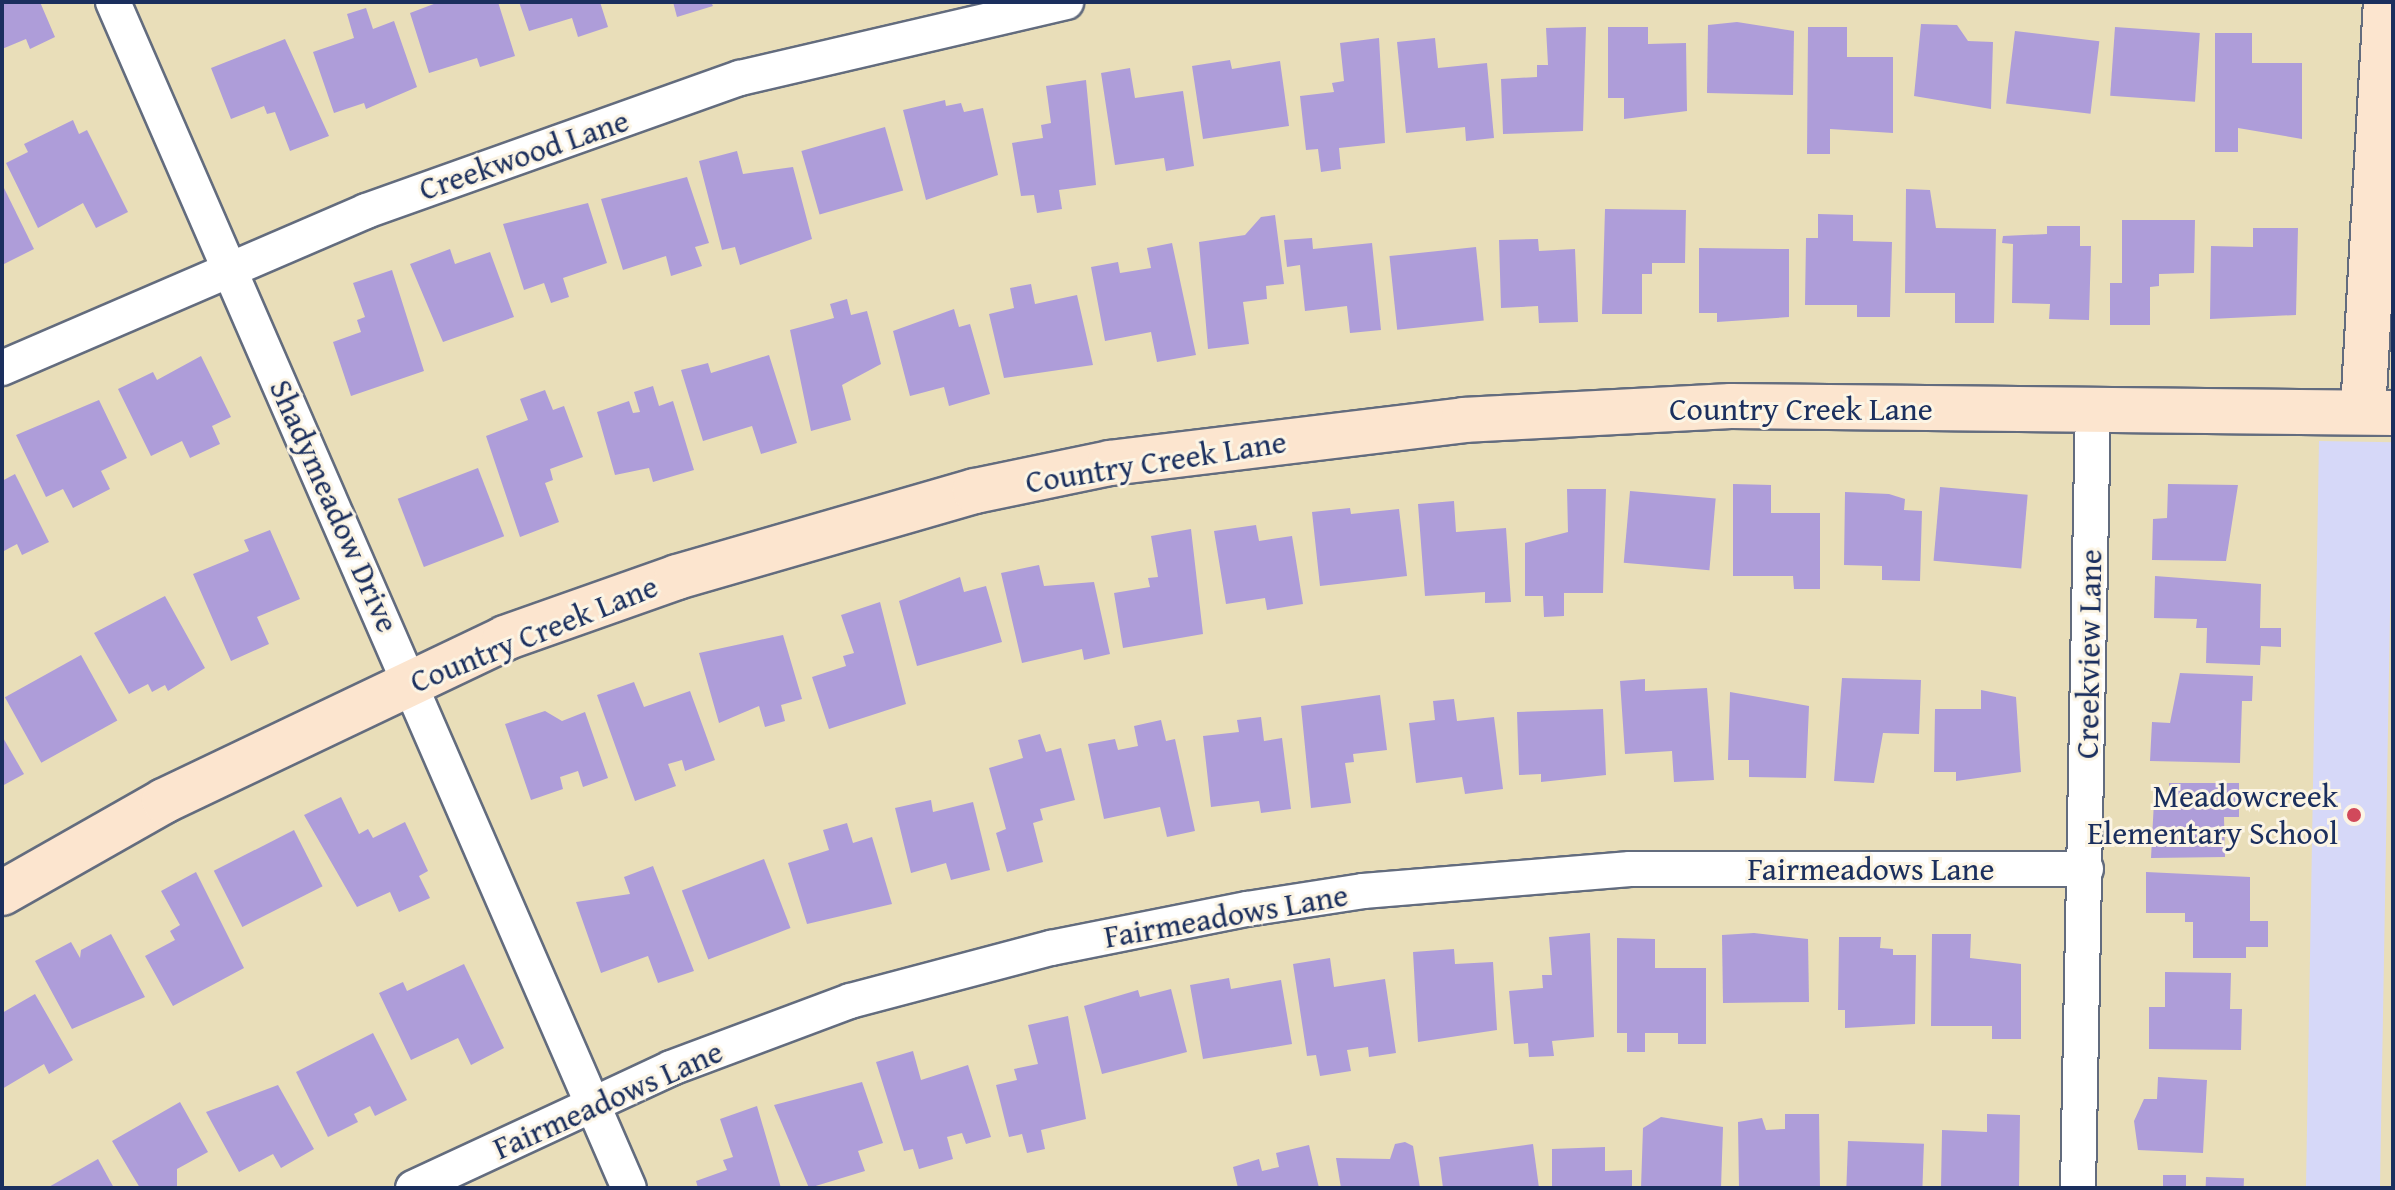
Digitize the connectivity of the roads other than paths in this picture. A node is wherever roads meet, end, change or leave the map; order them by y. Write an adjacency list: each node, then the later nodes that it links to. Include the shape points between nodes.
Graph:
1 (113, 2): 4 (street, Shadymeadow Drive)
2 (1066, 2): 4 (street, Creekwood Lane, via 740,78)
3 (2386, 2): 7 (street)
4 (229, 265): 5 (street, Creekwood Lane); 8 (street, Shadymeadow Drive)
5 (2, 368)
6 (2093, 409): 7 (street, Country Creek Lane); 8 (street, Country Creek Lane, via 1731,406 1463,420 1110,463 975,491 677,577 505,638); 9 (street, Creekview Lane)
7 (2378, 413)
8 (411, 681): 10 (street, Country Creek Lane, via 164,801); 11 (street, Shadymeadow Drive)
9 (2086, 869): 11 (street, Fairmeadows Lane, via 1630,869 1262,907 1051,948 850,1001); 14 (street, Creekview Lane)
10 (2, 893)
11 (593, 1103): 12 (street, Fairmeadows Lane); 13 (street, Shadymeadow Drive)
12 (413, 1188)
13 (629, 1188)
14 (2078, 1188)

